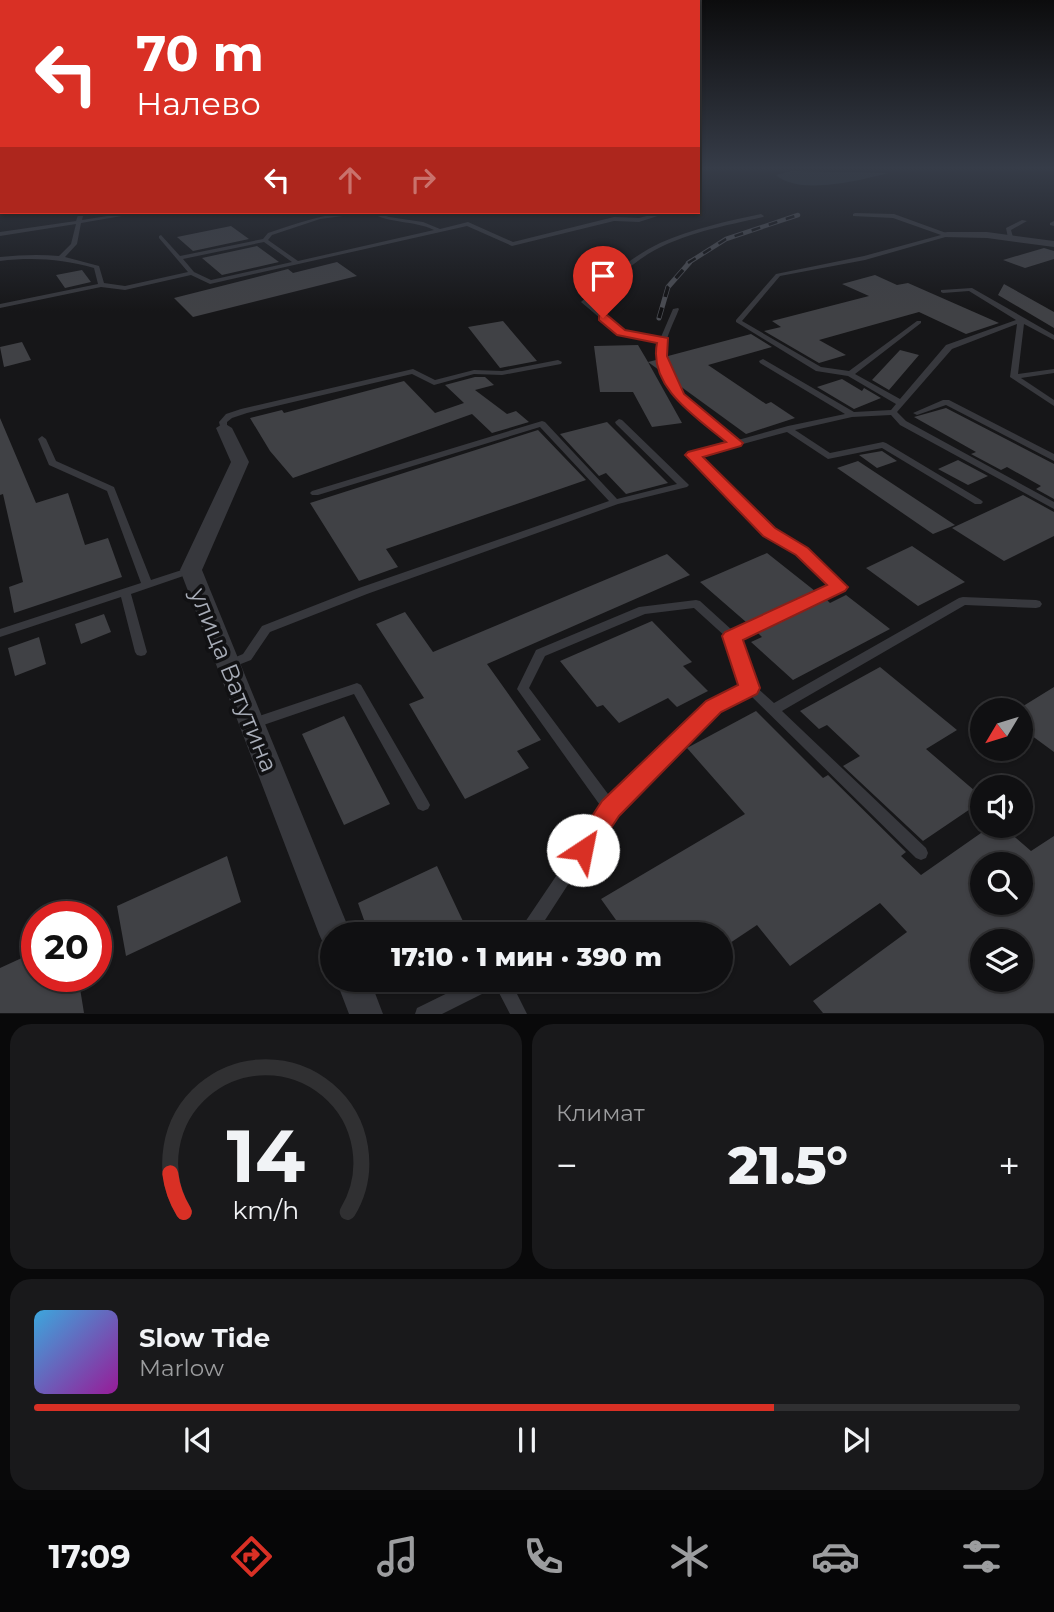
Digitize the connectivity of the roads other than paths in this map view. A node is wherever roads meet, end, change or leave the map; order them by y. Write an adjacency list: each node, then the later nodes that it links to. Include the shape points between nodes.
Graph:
1 (79, 216): 9 (lane)
2 (114, 216): 9 (lane)
3 (330, 216): 15 (lane, via 270,234)
4 (380, 216): 10 (lane, via 426,222)
5 (650, 216): 10 (lane, via 614,219 512,244 468,224)
6 (759, 216): 29 (lane, via 707,227 674,240 636,260 584,302 621,333)
7 (895, 216): 12 (lane)
8 (1024, 221): 14 (lane, via 1009,229)
9 (77, 222): 11 (lane); 17 (lane, via 74,244)
10 (439, 231): 20 (lane)
11 (0, 234)
12 (947, 235): 14 (street); 33 (lane, via 857,260 778,275 738,321 819,369)
13 (161, 237): 18 (lane)
14 (1010, 237): 16 (street)
15 (265, 240): 18 (lane); 20 (lane)
16 (1054, 244)
17 (62, 257): 19 (lane); 22 (lane, via 97,267)
18 (179, 258): 21 (lane)
19 (0, 259)
20 (297, 263): 21 (lane, via 210,282)
21 (192, 273): 22 (lane, via 125,288)
22 (101, 285): 24 (lane)
23 (943, 291): 26 (lane, via 970,289)
24 (0, 306)
25 (676, 309): 29 (lane)
26 (1021, 320): 28 (lane); 34 (lane); 35 (lane, via 948,347)
27 (919, 323): 33 (lane)
28 (1054, 338)
29 (664, 340): 44 (lane, via 661,356 678,396)
30 (764, 361): 39 (lane)
31 (558, 362): 41 (lane, via 502,373 474,372 434,383 413,371 244,411 229,416)
32 (1054, 371): 34 (lane)
33 (849, 374): 35 (lane)
34 (1014, 377): 36 (lane)
35 (900, 403): 37 (lane)
36 (1054, 404)
37 (893, 412): 39 (lane); 49 (lane, via 903,423)
38 (917, 413): 45 (lane, via 946,402)
39 (852, 415): 42 (lane)
40 (619, 422): 47 (lane, via 684,485)
41 (224, 428): 50 (street, улица Ватутина, via 240,462)
42 (789, 429): 44 (lane); 48 (lane, via 828,456 883,445)
43 (41, 439): 51 (lane, via 52,463 111,489)
44 (736, 443): 55 (lane, via 693,455 769,532 802,551 839,587)
45 (1054, 458)
46 (314, 493): 47 (lane, via 542,424)
47 (615, 502): 57 (lane, via 267,629 247,657)
48 (978, 502)
49 (1054, 506)
50 (191, 570): 51 (lane); 57 (street, улица Ватутина)
51 (147, 584): 52 (lane)
52 (125, 592): 54 (lane); 56 (lane)
53 (1036, 604): 59 (lane, via 963,601)
54 (0, 633)
55 (732, 636): 58 (lane); 62 (lane, via 696,604 643,610 540,653 523,689)
56 (141, 652)
57 (228, 665): 60 (street, улица Ватутина)
58 (750, 688): 59 (lane); 62 (lane, via 713,706)
59 (773, 710): 63 (lane)
60 (252, 724): 61 (lane, via 357,688); 64 (street, улица Ватутина)
61 (423, 805)
62 (610, 808): 65 (lane)
63 (921, 853)
64 (330, 922)
65 (535, 922)
66 (358, 992): 69 (street)
67 (467, 992): 70 (lane)
68 (508, 992): 71 (lane)
69 (366, 1013)
70 (423, 1013)
71 (519, 1013)

